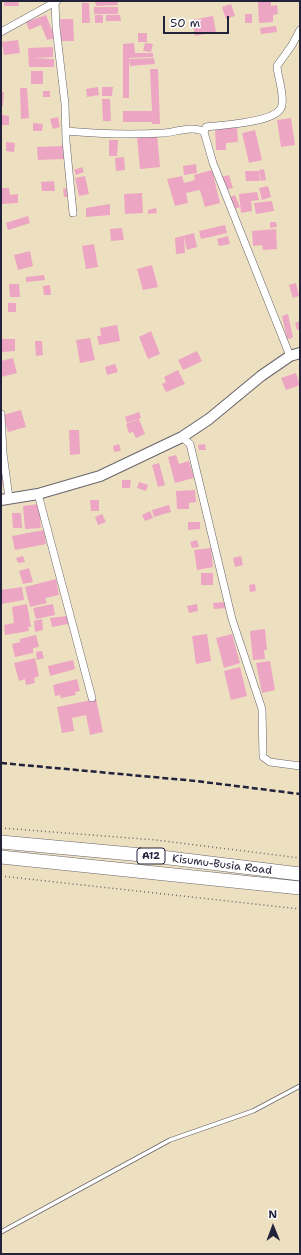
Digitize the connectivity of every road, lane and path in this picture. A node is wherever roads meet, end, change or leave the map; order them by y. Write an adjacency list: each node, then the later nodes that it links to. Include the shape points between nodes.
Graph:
1 (56, 2): 3 (street); 4 (street)
2 (300, 30): 5 (street, via 277,66 282,93 280,111 270,118 206,127)
3 (1, 32)
4 (66, 131): 5 (street, via 98,134 164,133 193,129); 6 (street)
5 (204, 132): 7 (street, via 213,163)
6 (73, 213)
7 (295, 354): 9 (main road, via 261,376 209,419)
8 (1, 414): 11 (street)
9 (182, 437): 10 (main road, via 100,476); 13 (street, via 190,444 232,619 262,709 263,757 270,762)
10 (38, 494): 11 (main road); 12 (street)
11 (5, 499)
12 (92, 698)
13 (300, 766)
14 (1, 828): 17 (path, via 156,840)
15 (1, 842): 18 (highway, Kisumu-Busia Road / A12, via 153,856)
16 (1, 857): 20 (highway, Kisumu-Busia Road / A12)
17 (300, 858)
18 (300, 874)
19 (1, 876): 21 (path)
20 (300, 888)
21 (300, 909)
22 (300, 1086): 23 (lane, via 253,1111 170,1140)
23 (1, 1232)

